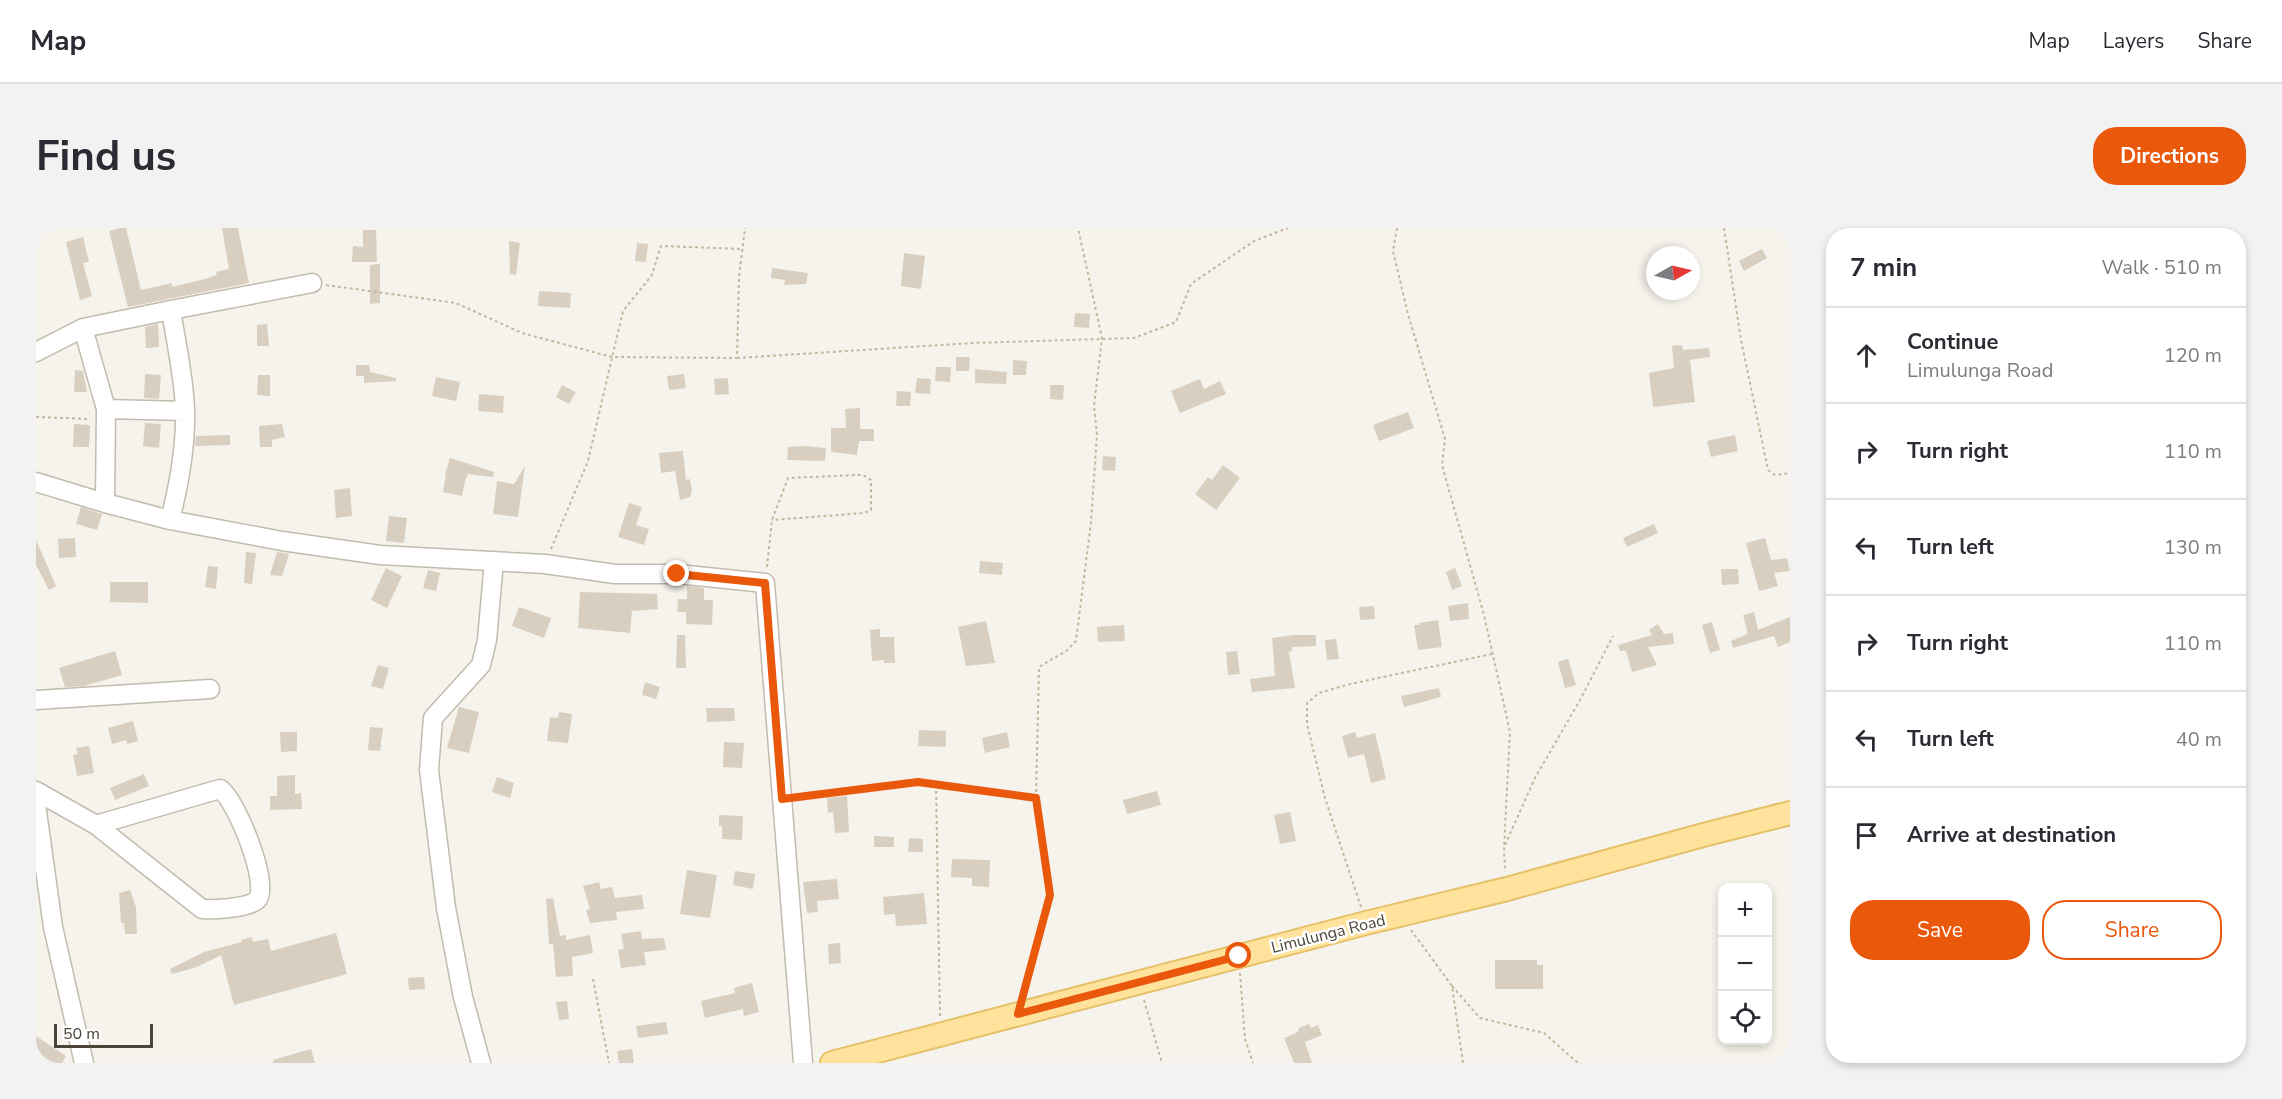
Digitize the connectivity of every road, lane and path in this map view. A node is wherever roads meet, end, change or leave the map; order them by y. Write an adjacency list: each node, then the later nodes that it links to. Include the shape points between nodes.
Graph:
1 (745, 228): 6 (path)
2 (1078, 228): 10 (path)
3 (1288, 228): 10 (path, via 1254,241 1191,284 1176,322 1134,338)
4 (1396, 228): 26 (path, via 1394,251 1408,314 1445,439 1442,465)
5 (1724, 228): 17 (path, via 1768,470 1775,475)
6 (743, 249): 12 (path, via 661,246 652,275 623,311); 13 (path)
7 (312, 283): 8 (street); 12 (path, via 456,303 522,333)
8 (171, 310): 9 (street); 14 (street)
9 (84, 328): 11 (street); 15 (street)
10 (1102, 338): 13 (path); 31 (path, via 1091,522 1076,641 1039,668)
11 (36, 352)
12 (612, 357): 13 (path); 23 (path, via 588,461)
13 (737, 358)
14 (185, 411): 15 (street); 20 (street, via 178,488)
15 (106, 414): 16 (path); 19 (street)
16 (36, 417)
17 (1790, 473)
18 (36, 482): 19 (street)
19 (105, 503): 20 (street)
20 (170, 520): 22 (street, via 380,555)
21 (772, 520): 21 (path, via 788,478 863,475 871,480 871,510 864,513); 24 (path)
22 (494, 561): 23 (street); 47 (street, via 481,665 433,718 429,770 446,908 463,997)
23 (545, 564): 24 (street, via 615,574 677,574)
24 (765, 583): 32 (street)
25 (1612, 636): 36 (path, via 1535,778)
26 (1492, 654): 36 (path, via 1510,732); 39 (path, via 1350,684 1319,693 1306,703 1306,724 1325,798)
27 (210, 689): 28 (street)
28 (36, 700)
29 (936, 784): 31 (path); 32 (path, via 918,782); 45 (path)
30 (36, 791): 35 (street)
31 (1036, 798): 44 (path, via 1050,895)
32 (782, 799): 49 (street)
33 (36, 804): 46 (street, via 53,927)
34 (1790, 813): 37 (main road, Limulunga Road)
35 (96, 825): 35 (street, via 202,909 257,900 260,881 250,844 238,813 220,789)
36 (1504, 848): 37 (path)
37 (1507, 890): 38 (main road, Limulunga Road)
38 (1401, 915): 39 (main road, Limulunga Road); 43 (path)
39 (1366, 923): 40 (main road, Limulunga Road)
40 (1239, 956): 42 (main road, Limulunga Road); 52 (path, via 1245,1039)
41 (593, 979): 48 (path)
42 (1138, 983): 44 (main road, Limulunga Road); 51 (path)
43 (1452, 986): 53 (path); 54 (path, via 1480,1018 1544,1033)
44 (1018, 1014): 45 (main road, Limulunga Road)
45 (941, 1034): 50 (main road, Limulunga Road)
46 (84, 1063)
47 (481, 1063)
48 (609, 1063)
49 (803, 1063)
50 (832, 1063)
51 (1162, 1063)
52 (1253, 1063)
53 (1463, 1063)
54 (1578, 1063)

